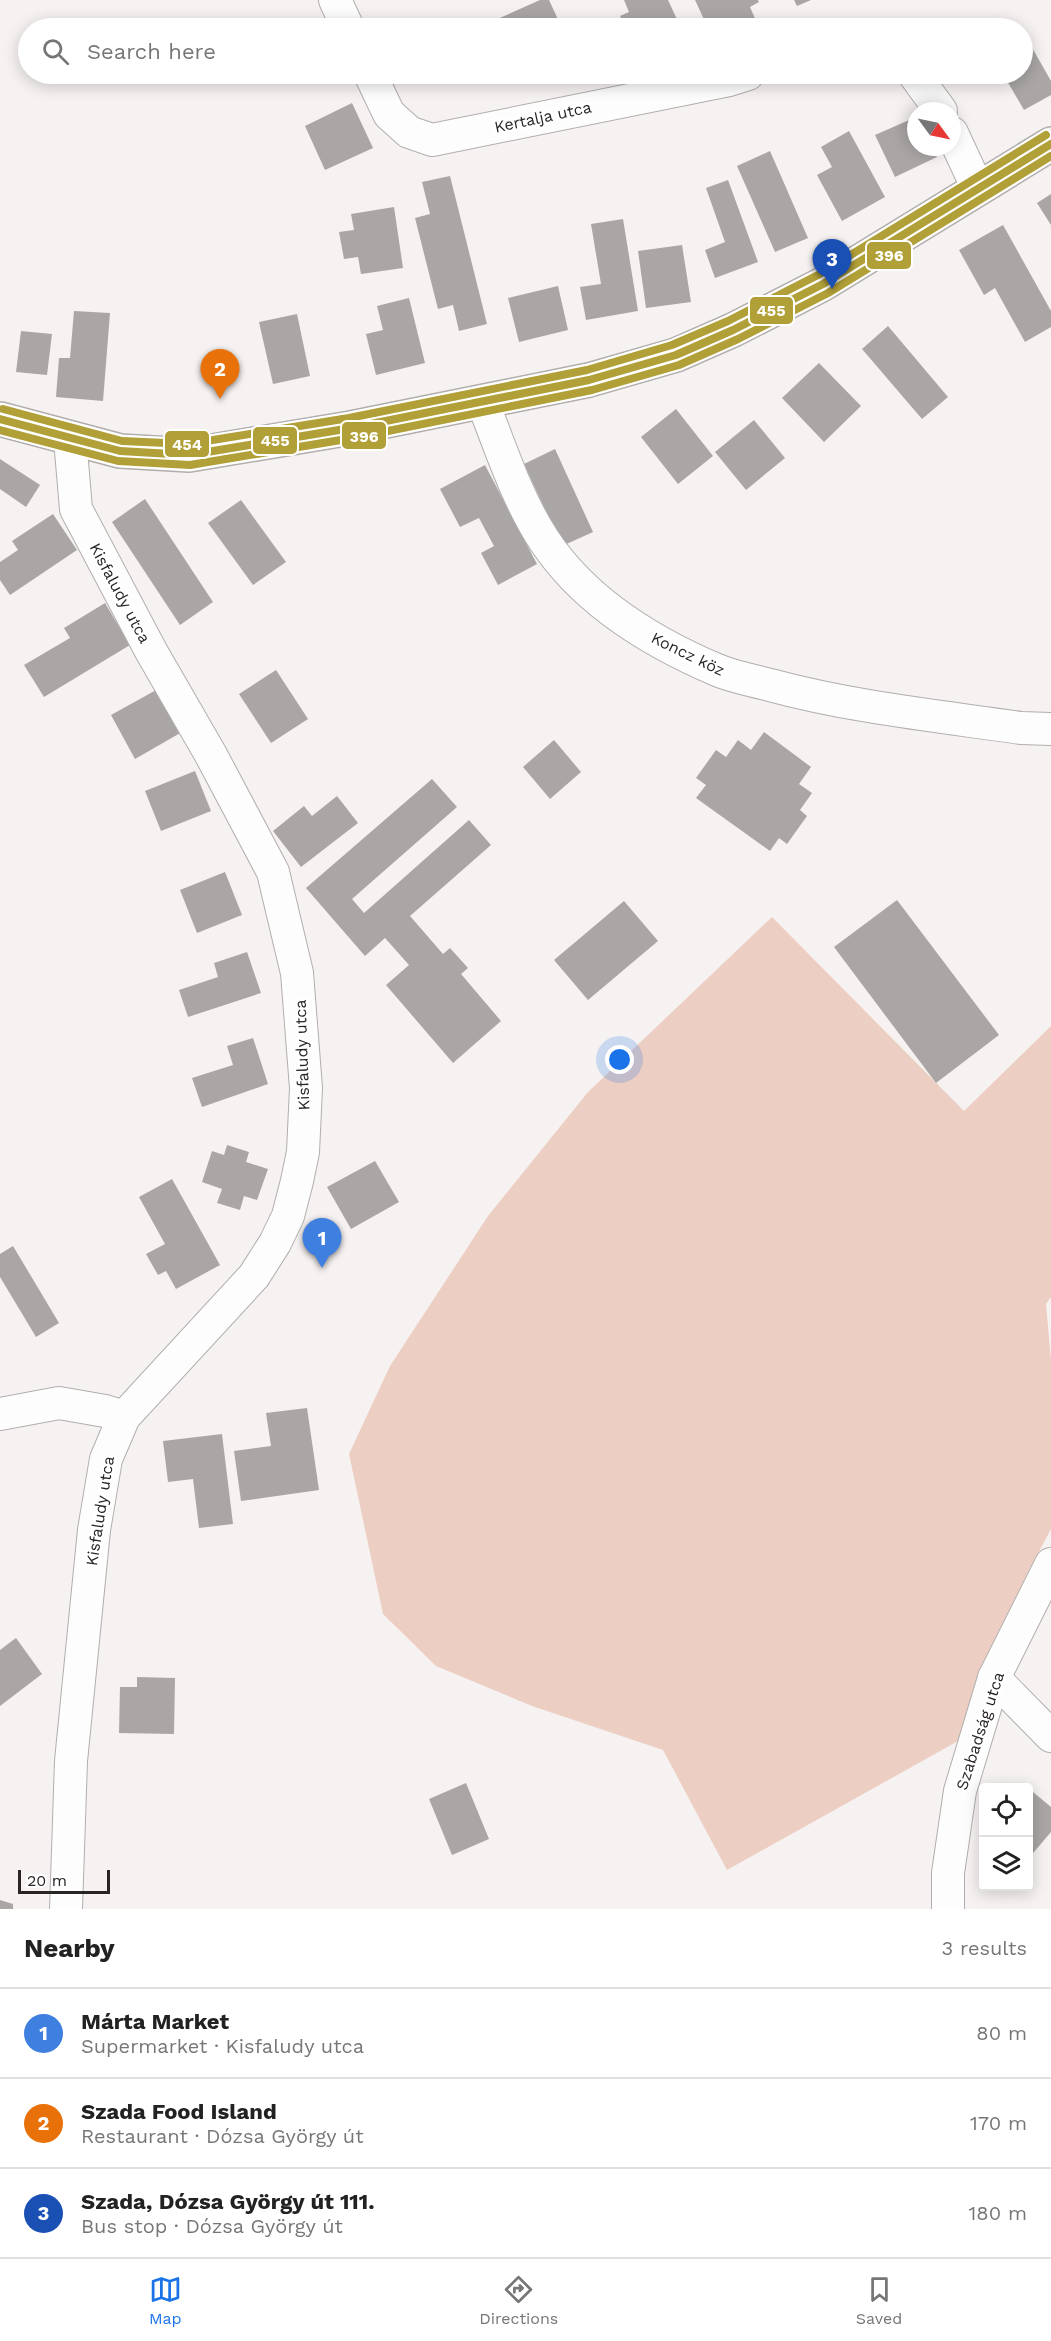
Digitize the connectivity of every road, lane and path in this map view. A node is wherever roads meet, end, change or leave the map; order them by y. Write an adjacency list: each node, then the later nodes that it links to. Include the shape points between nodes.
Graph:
1 (335, 0): 2 (street)
2 (343, 18)
3 (375, 84): 4 (street, Kertalja utca, via 389,114 409,132 432,140)
4 (709, 84)
5 (921, 84): 6 (street)
6 (934, 102)
7 (1051, 144): 9 (main road)
8 (961, 152): 9 (street)
9 (978, 189): 10 (main road, via 823,284 676,355 589,380)
10 (483, 403): 12 (main road, via 189,455 120,451); 13 (street, Koncz köz, via 544,540 576,579 612,612 657,640 718,670 805,694 1021,728)
11 (0, 419): 12 (main road)
12 (70, 438): 15 (street, Kisfaludy utca, via 76,509 273,872 297,973 306,1088 303,1152 288,1216 275,1243 255,1276)
13 (1051, 729)
14 (0, 1414): 15 (street, via 59,1403)
15 (124, 1417): 19 (street, Kisfaludy utca, via 106,1460 94,1530 71,1761)
16 (1051, 1564): 17 (street, Szabadság utca)
17 (994, 1678): 18 (street); 20 (street, Szabadság utca, via 960,1791 948,1873)
18 (1051, 1736)
19 (66, 1909)
20 (948, 1909)

